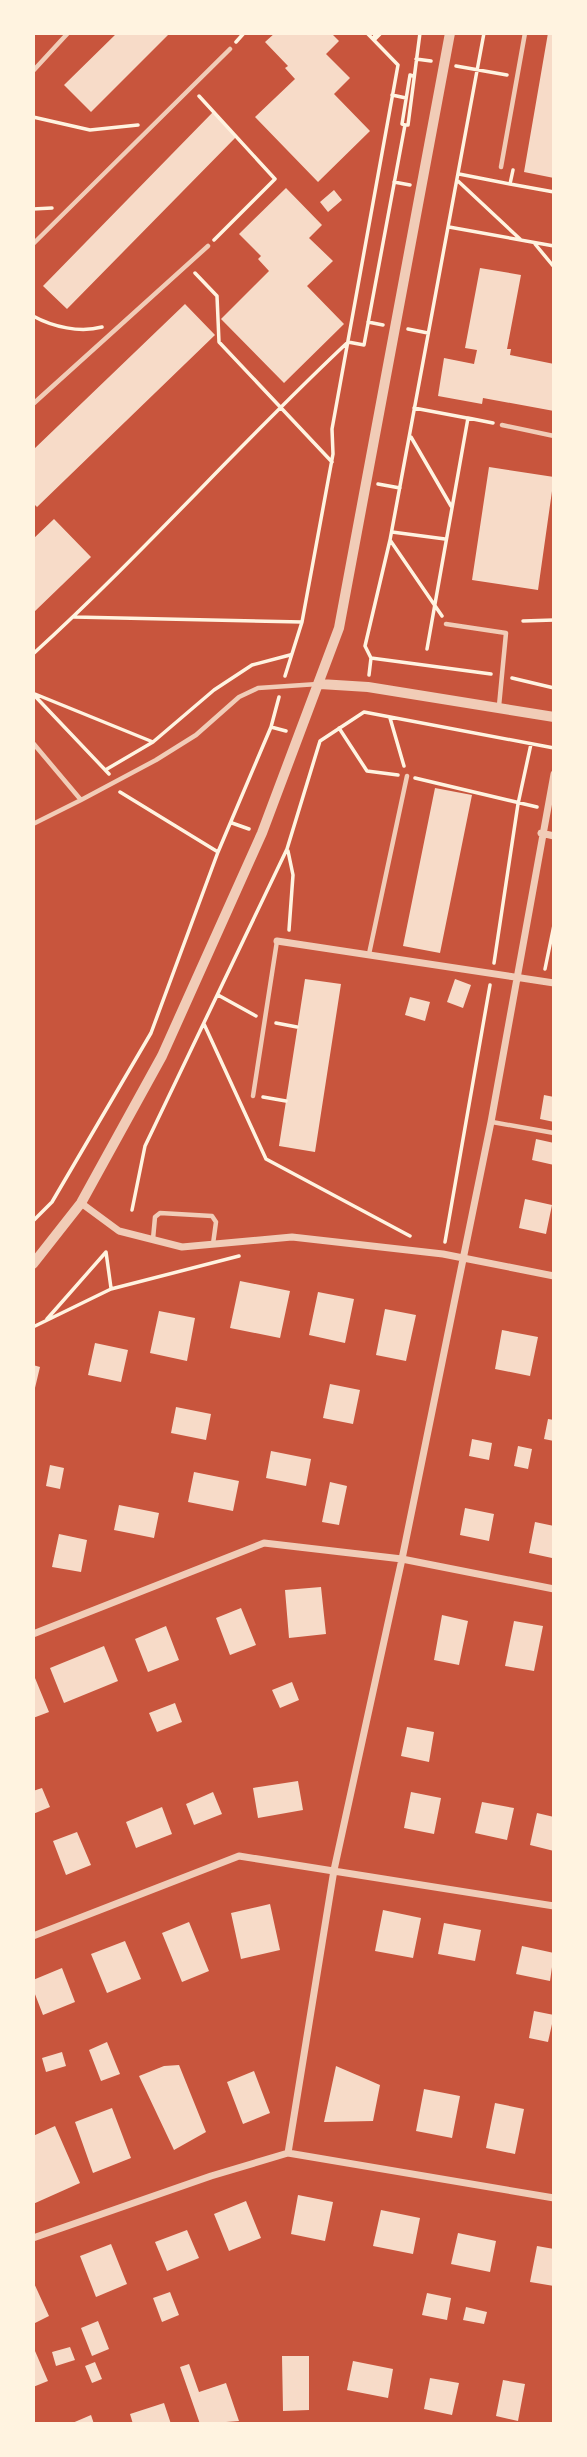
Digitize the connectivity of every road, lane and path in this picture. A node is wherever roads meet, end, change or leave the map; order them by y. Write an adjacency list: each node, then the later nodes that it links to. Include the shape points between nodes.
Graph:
1 (68, 33): 12 (lane)
2 (367, 33): 9 (path)
3 (374, 33): 9 (path)
4 (381, 33): 9 (path)
5 (420, 33): 13 (path)
6 (450, 33): 46 (street)
7 (484, 33): 11 (path)
8 (525, 33): 14 (lane)
9 (373, 40): 16 (path, via 398,65)
10 (230, 48): 15 (lane)
11 (477, 70): 14 (path); 23 (path)
12 (33, 71)
13 (413, 76): 17 (path); 20 (path)
14 (517, 77): 22 (lane)
15 (191, 88): 19 (lane); 31 (path, via 275,179)
16 (392, 95): 17 (path); 37 (path)
17 (406, 98): 20 (path, via 401,124)
18 (33, 117): 19 (path, via 90,130)
19 (157, 123): 30 (lane)
20 (405, 125): 37 (path, via 364,345)
21 (515, 158): 25 (path)
22 (501, 167)
23 (459, 174): 24 (path); 25 (path)
24 (458, 181): 27 (path); 28 (path)
25 (510, 184): 26 (path)
26 (554, 192)
27 (449, 227): 28 (path); 40 (path)
28 (522, 240): 29 (path)
29 (534, 243): 32 (path); 34 (path)
30 (33, 244)
31 (208, 246): 33 (lane)
32 (554, 246)
33 (187, 265): 36 (lane); 39 (path, via 217,296 219,342)
34 (554, 267)
35 (33, 316): 36 (path, via 47,324 89,330)
36 (126, 320): 38 (lane)
37 (348, 342): 39 (path); 45 (path, via 332,429)
38 (33, 404)
39 (279, 406): 45 (path); 53 (path)
40 (414, 408): 41 (path); 43 (path)
41 (468, 418): 42 (path); 48 (path)
42 (502, 425): 44 (lane)
43 (410, 435): 47 (path); 48 (path)
44 (554, 436)
45 (332, 462): 53 (path, via 302,622)
46 (368, 483): 47 (path); 63 (street, via 339,628)
47 (400, 488): 49 (path)
48 (451, 506): 51 (path)
49 (392, 531): 50 (path); 51 (path)
50 (390, 540): 52 (path); 57 (path)
51 (445, 540): 52 (path)
52 (435, 602): 56 (path); 58 (path)
53 (74, 617): 59 (path)
54 (554, 620): 55 (path)
55 (523, 621)
56 (446, 624): 62 (lane, via 506,633)
57 (367, 634)
58 (427, 649)
59 (33, 654)
60 (291, 654): 71 (path, via 252,665 214,690)
61 (371, 658): 62 (path)
62 (503, 676): 64 (path); 66 (lane)
63 (320, 684): 66 (street); 78 (lane, via 258,688 239,697 196,735); 102 (street, via 257,843 162,1056)
64 (554, 688)
65 (33, 694): 71 (path); 75 (path)
66 (499, 706): 67 (street)
67 (554, 717)
68 (390, 718): 70 (path, via 364,712); 73 (path); 77 (path)
69 (271, 727): 86 (path)
70 (339, 727): 77 (path, via 367,771); 85 (path, via 320,741)
71 (153, 742): 75 (path)
72 (33, 743): 79 (lane)
73 (531, 744): 74 (path); 80 (path)
74 (554, 748)
75 (107, 769): 78 (path)
76 (554, 774): 81 (street)
77 (407, 776): 80 (path); 90 (lane)
78 (114, 783): 79 (lane); 86 (path, via 122,795)
79 (80, 800): 82 (lane)
80 (518, 804): 81 (path); 91 (path)
81 (546, 808): 83 (street)
82 (33, 824)
83 (541, 833): 84 (street); 92 (street)
84 (554, 836)
85 (287, 849): 89 (path, via 293,876); 95 (path)
86 (218, 852): 104 (path, via 151,1033 52,1202)
87 (554, 925): 93 (path)
88 (277, 941): 89 (street); 96 (lane)
89 (288, 943): 90 (street)
90 (369, 955): 91 (street)
91 (492, 973): 92 (street); 109 (path)
92 (516, 976): 93 (street); 100 (street)
93 (543, 981): 94 (street)
94 (554, 983)
95 (218, 995): 96 (path); 97 (path)
96 (264, 1021): 98 (path); 99 (lane)
97 (204, 1024): 103 (path, via 145,1146); 106 (path, via 267,1159)
98 (298, 1027)
99 (253, 1096)
100 (491, 1122): 101 (lane); 110 (street)
101 (554, 1133)
102 (81, 1203): 105 (street, via 119,1231); 111 (street)
103 (132, 1210)
104 (33, 1221)
105 (153, 1241): 108 (street, via 182,1247); 108 (lane, via 155,1217 160,1213 212,1216 216,1222)
106 (419, 1242)
107 (236, 1243): 108 (street); 109 (street, via 292,1237); 113 (path, via 242,1255)
108 (213, 1245)
109 (443, 1254): 110 (street)
110 (463, 1259): 112 (street); 116 (street)
111 (33, 1264)
112 (554, 1276)
113 (111, 1289): 114 (path); 114 (path, via 106,1252)
114 (45, 1321): 115 (path)
115 (33, 1327)
116 (402, 1559): 117 (street); 118 (street, via 264,1543); 119 (street)
117 (554, 1590)
118 (33, 1634)
119 (334, 1870): 120 (street); 121 (street, via 239,1856); 122 (street)
120 (554, 1906)
121 (33, 1936)
122 (288, 2153): 123 (street); 124 (street)
123 (554, 2198)
124 (33, 2238)

